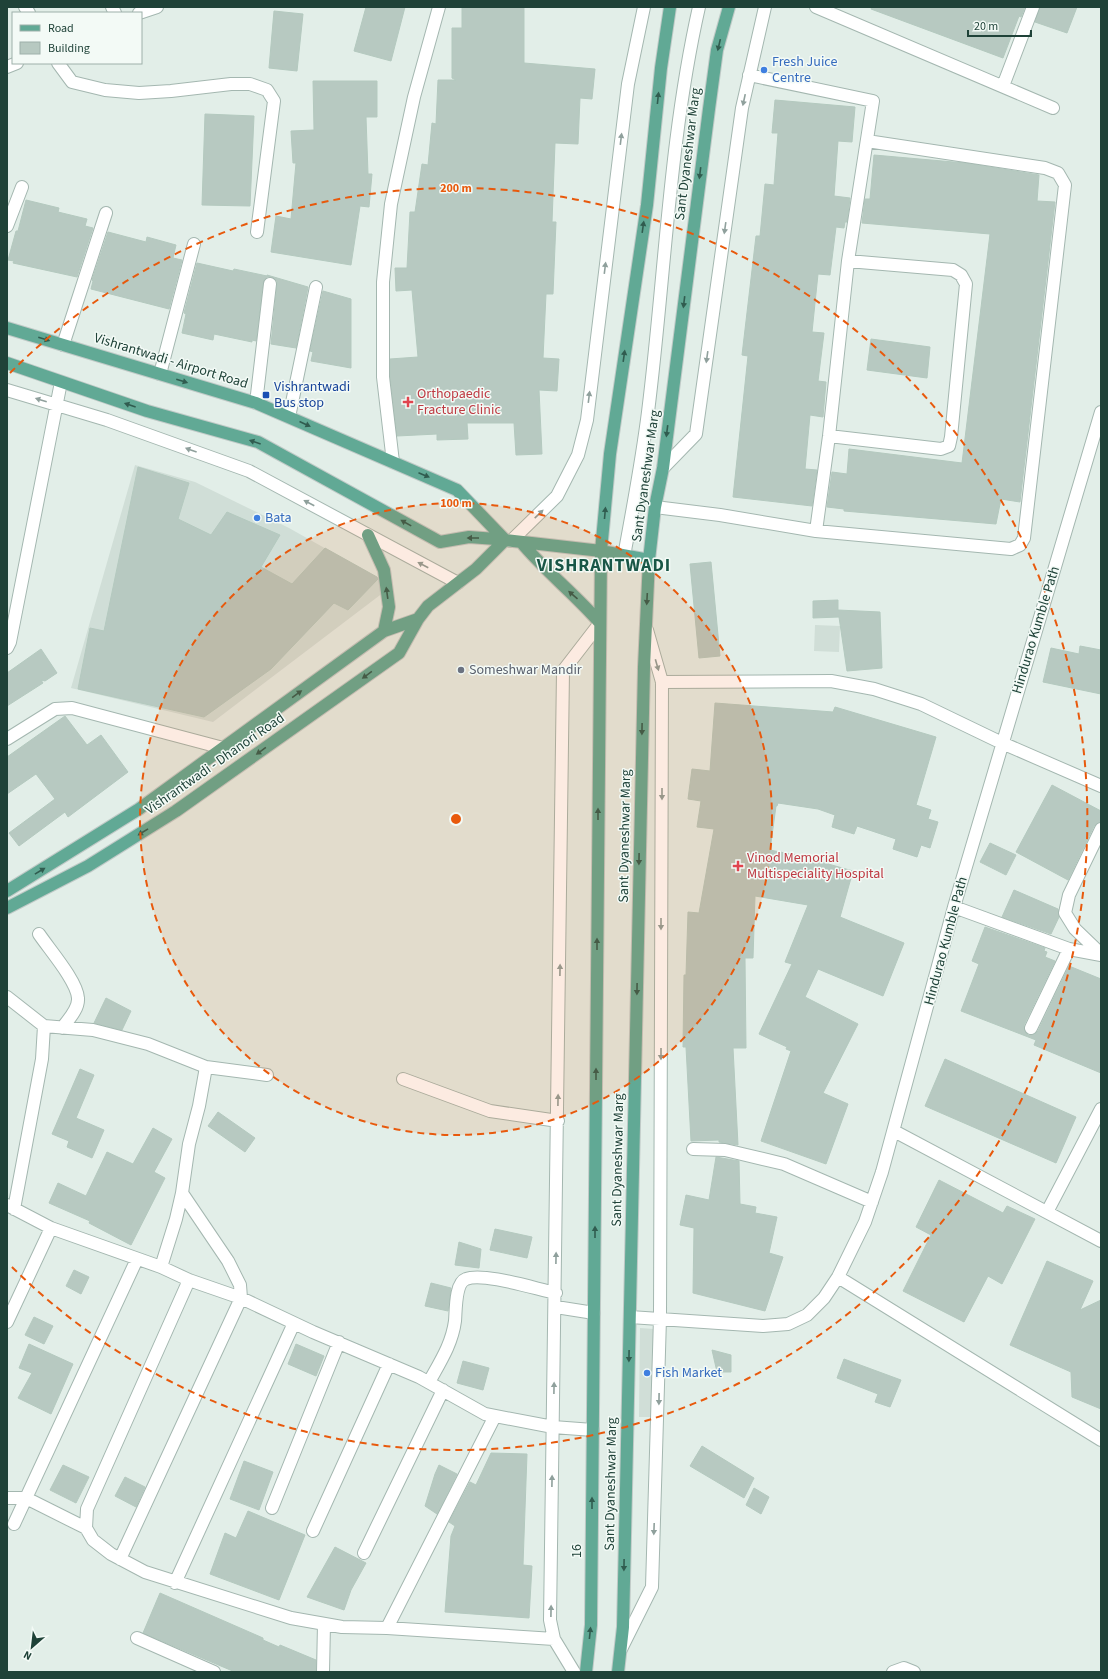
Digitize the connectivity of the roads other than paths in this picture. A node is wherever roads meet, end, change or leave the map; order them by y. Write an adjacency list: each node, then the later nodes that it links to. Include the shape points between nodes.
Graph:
1 (157, 7): 10 (street)
2 (439, 7): 35 (street, via 414,97 391,204 383,282 383,378)
3 (644, 7): 40 (street, one-way to 3, via 558,496 578,455 586,420 628,84)
4 (670, 7): 41 (main road, Sant Dyaneshwar Marg, one-way to 4, via 610,454 647,205)
5 (699, 7): 42 (street, via 682,93 648,412)
6 (729, 7): 36 (main road, Sant Dyaneshwar Marg, one-way to 36, via 717,50 708,109)
7 (764, 7): 12 (street)
8 (816, 7): 13 (street)
9 (1033, 7): 13 (street)
10 (142, 12)
11 (59, 64): 19 (street, via 72,82 105,90 139,93 250,84 267,90 274,101)
12 (749, 75): 15 (street, via 873,101); 36 (street, one-way to 36, via 742,108 696,434)
13 (1003, 86): 14 (street)
14 (1053, 108)
15 (867, 141): 21 (street); 38 (street, via 1045,168 1058,173 1065,185 1024,538 1020,546 1012,549)
16 (22, 187): 18 (street)
17 (106, 213): 25 (street)
18 (7, 226)
19 (258, 232)
20 (194, 244): 27 (street)
21 (848, 261): 34 (street); 34 (street, via 953,270 961,275 966,284 951,437 949,446 941,449)
22 (270, 284): 30 (street)
23 (316, 287): 33 (street)
24 (7, 328): 25 (main road, Vishrantwadi - Airport Road, one-way to 25)
25 (63, 345): 27 (main road, Vishrantwadi - Airport Road)
26 (7, 364): 28 (main road)
27 (160, 374): 30 (main road, Vishrantwadi - Airport Road, one-way to 30)
28 (61, 382): 31 (street); 40 (main road, one-way to 28, via 468,537 440,542 258,442 147,411)
29 (7, 390): 31 (street, one-way to 29)
30 (256, 403): 33 (main road, Vishrantwadi - Airport Road)
31 (57, 405): 39 (street, one-way to 31, via 249,471 107,420); 49 (street)
32 (1101, 412): 52 (street, Hindurao Kumble Path)
33 (289, 417): 35 (main road, Vishrantwadi - Airport Road, one-way to 35)
34 (829, 436): 38 (street)
35 (393, 462): 40 (main road, Vishrantwadi - Airport Road, one-way to 40, via 457,490)
36 (663, 468): 37 (main road, Sant Dyaneshwar Marg)
37 (655, 507): 38 (street); 43 (main road, Sant Dyaneshwar Marg)
38 (816, 530)
39 (368, 536): 44 (street, one-way to 39); 48 (main road, one-way to 39, via 389,607 384,570)
40 (512, 541): 41 (main road); 44 (main road, Vishrantwadi - Dhanori Road); 46 (main road, Vishrantwadi - Airport Road, one-way to 40, via 584,604)
41 (601, 551): 42 (main road); 46 (main road, Sant Dyaneshwar Marg)
42 (624, 556): 43 (main road)
43 (650, 560): 47 (main road, Sant Dyaneshwar Marg, one-way to 47)
44 (458, 583): 45 (main road, Vishrantwadi - Dhanori Road, via 428,606)
45 (418, 620): 48 (main road, Vishrantwadi - Dhanori Road); 58 (main road, Vishrantwadi - Dhanori Road, one-way to 58, via 399,653 176,812 88,866)
46 (600, 623): 70 (street, one-way to 46, via 563,671); 86 (main road, Sant Dyaneshwar Marg, one-way to 46)
47 (646, 627): 50 (street, one-way to 50); 87 (main road, Sant Dyaneshwar Marg, one-way to 87)
48 (384, 631): 53 (main road, Vishrantwadi - Dhanori Road, one-way to 48)
49 (7, 648)
50 (662, 682): 52 (street, via 831,681 874,689 921,704); 88 (street, one-way to 88)
51 (7, 739): 53 (street, via 55,709 72,708)
52 (1002, 743): 54 (street); 57 (street, Hindurao Kumble Path)
53 (223, 748): 56 (main road, Vishrantwadi - Dhanori Road, one-way to 53, via 139,809)
54 (1101, 786)
55 (1101, 829): 61 (street, via 1069,895 1065,913 1075,929)
56 (7, 891)
57 (954, 907): 60 (street); 71 (street, Hindurao Kumble Path)
58 (7, 908)
59 (39, 934): 64 (street, via 75,985 79,999 76,1009)
60 (1069, 949): 61 (street); 65 (street)
61 (1101, 955)
62 (7, 997): 63 (street)
63 (44, 1026): 64 (street); 75 (street, via 42,1059)
64 (62, 1028): 66 (street, via 93,1030 148,1044)
65 (1031, 1028)
66 (206, 1067): 67 (street); 73 (street, via 189,1144)
67 (267, 1074)
68 (403, 1079): 70 (street, via 490,1111)
69 (1101, 1109): 76 (street)
70 (558, 1121): 83 (street, one-way to 70)
71 (894, 1131): 74 (street, Hindurao Kumble Path); 76 (street)
72 (693, 1149): 74 (street, via 725,1150 784,1164)
73 (182, 1193): 80 (street); 84 (street, via 228,1261 240,1285)
74 (872, 1202): 81 (street, Hindurao Kumble Path)
75 (10, 1207): 77 (street)
76 (1047, 1212): 78 (street)
77 (51, 1228): 79 (street); 89 (street)
78 (1101, 1241)
79 (137, 1259): 80 (street); 100 (street)
80 (161, 1267): 82 (street)
81 (838, 1277): 88 (street, Hindurao Kumble Path, via 824,1298 807,1315 788,1324 763,1326); 98 (street)
82 (189, 1280): 84 (street); 103 (street, via 87,1509)
83 (556, 1293): 85 (street); 93 (street, via 479,1276 465,1279 459,1285 453,1333)
84 (241, 1298): 90 (street); 106 (street)
85 (556, 1307): 86 (street); 96 (street, one-way to 85)
86 (594, 1313): 97 (main road, Sant Dyaneshwar Marg)
87 (630, 1317): 88 (street, Hindurao Kumble Path); 112 (main road, Sant Dyaneshwar Marg, one-way to 112, via 623,1627)
88 (660, 1318): 112 (street, one-way to 112, via 652,1587)
89 (7, 1322)
90 (294, 1323): 91 (street); 107 (street)
91 (339, 1342): 92 (street); 101 (street)
92 (389, 1364): 93 (street); 104 (street)
93 (429, 1382): 94 (street)
94 (443, 1390): 95 (street, via 485,1414); 105 (street)
95 (495, 1416): 96 (street); 109 (street)
96 (553, 1427): 97 (street); 111 (street, one-way to 96, via 550,1620)
97 (593, 1430): 116 (main road, 16, one-way to 97, via 591,1625)
98 (1101, 1440)
99 (7, 1498): 100 (street)
100 (26, 1498): 102 (street); 103 (street)
101 (272, 1508)
102 (14, 1524)
103 (86, 1528): 106 (street, via 93,1540)
104 (313, 1531)
105 (364, 1553)
106 (120, 1559): 107 (street)
107 (175, 1583): 108 (street, via 291,1618)
108 (324, 1624): 109 (street); 114 (street)
109 (388, 1628): 111 (street)
110 (137, 1638): 113 (street)
111 (554, 1639): 115 (street)
112 (620, 1651): 117 (main road, Sant Dyaneshwar Marg)
113 (214, 1672)
114 (323, 1672)
115 (574, 1672)
116 (586, 1672)
117 (618, 1672)
118 (893, 1672): 119 (street, via 904,1668)
119 (914, 1672)

